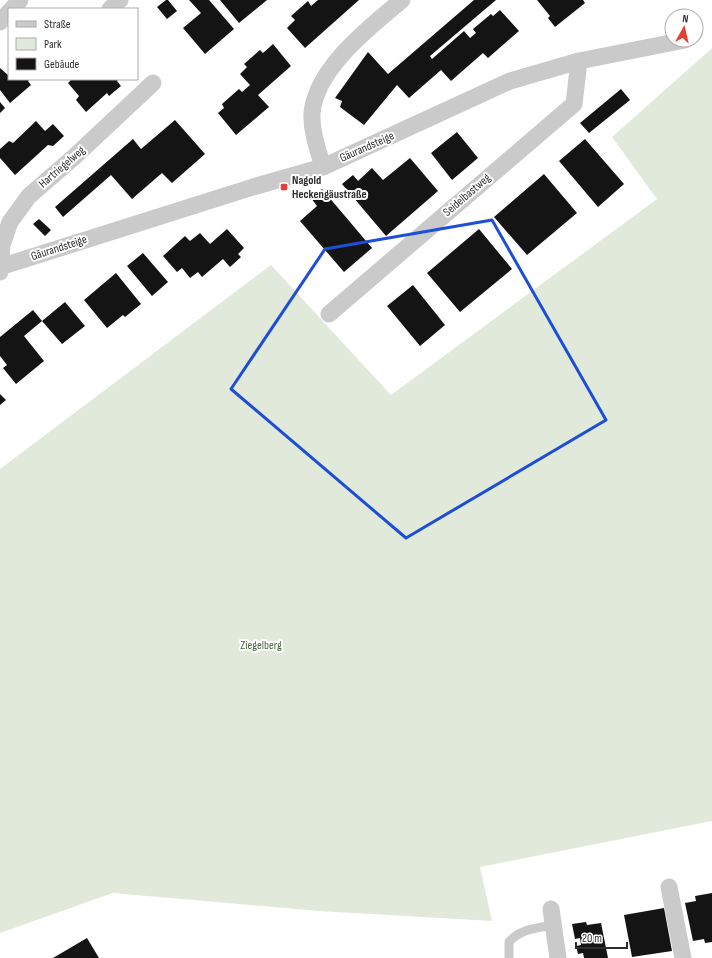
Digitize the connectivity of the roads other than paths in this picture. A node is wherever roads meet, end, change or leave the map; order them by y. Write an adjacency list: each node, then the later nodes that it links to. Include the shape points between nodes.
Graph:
1 (20, 0): 4 (street)
2 (120, 0): 5 (street)
3 (402, 0): 11 (street, via 358,38 325,79 312,113 315,142)
4 (13, 8)
5 (111, 8)
6 (8, 13): 7 (street)
7 (0, 22)
8 (664, 44): 9 (street, Gäurandsteige)
9 (579, 61): 11 (street, Gäurandsteige, via 510,81); 14 (street, Seidelbastweg, via 574,104)
10 (153, 84): 12 (street, Hartriegelweg, via 29,196 10,222 2,245)
11 (323, 167): 12 (street, Gäurandsteige)
12 (0, 267): 13 (street, Hartriegelweg)
13 (0, 272)
14 (329, 314)
15 (669, 887): 19 (street)
16 (552, 917): 17 (lane, via 515,935 509,942); 18 (street)
17 (509, 958)
18 (558, 958)
19 (683, 958)

